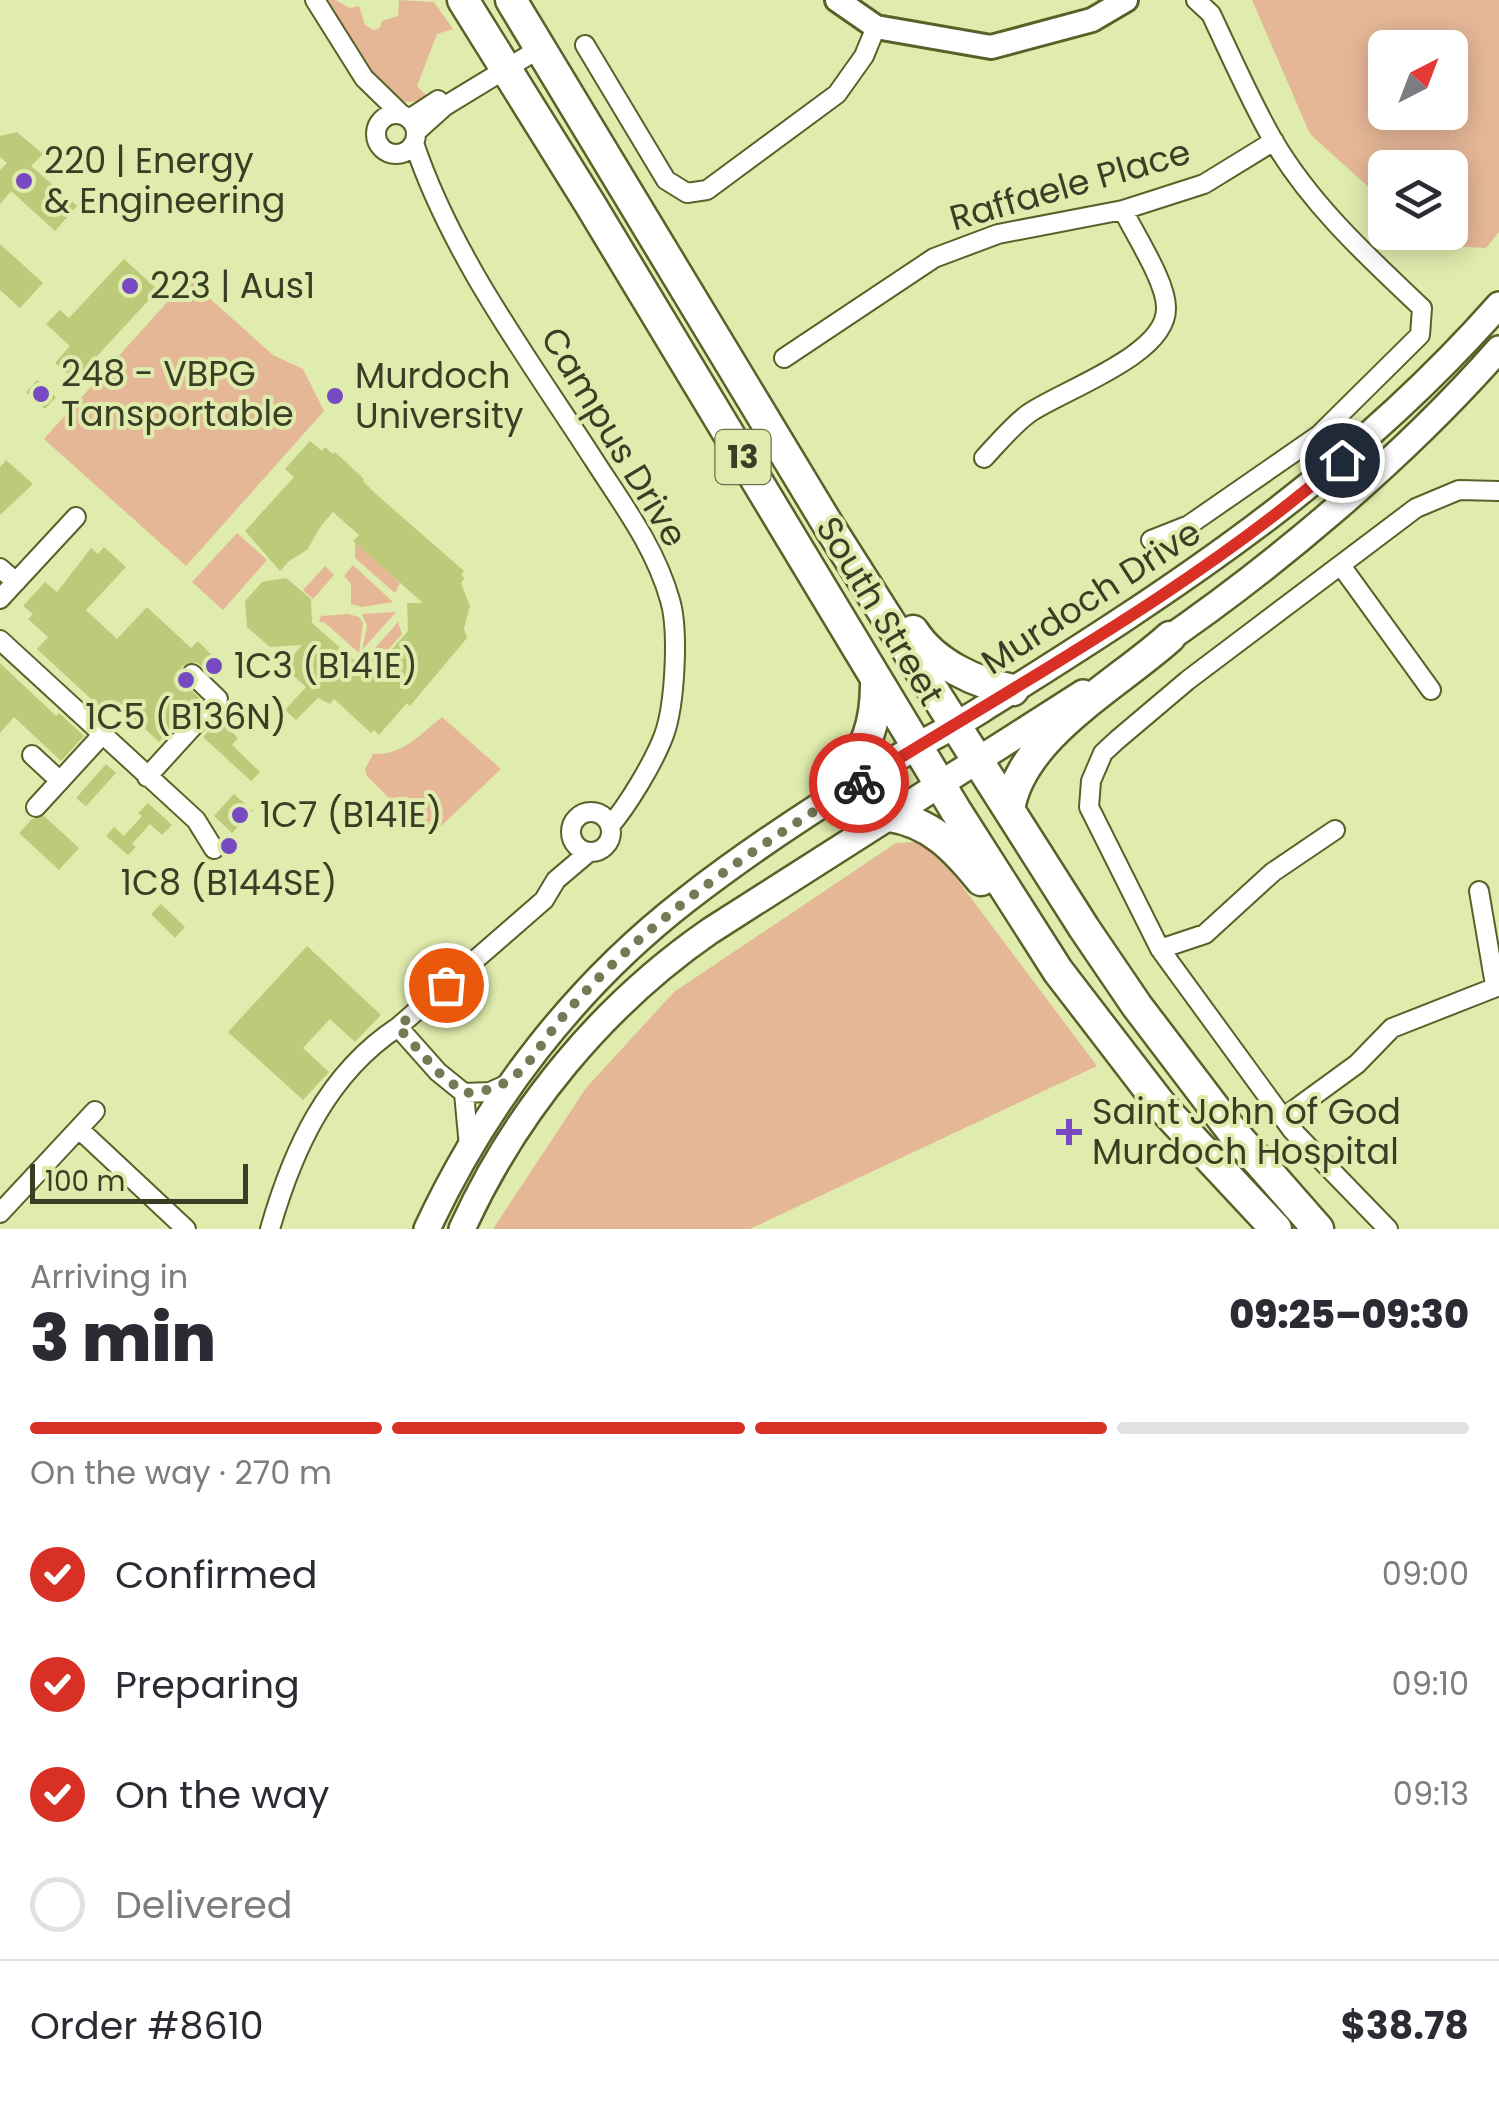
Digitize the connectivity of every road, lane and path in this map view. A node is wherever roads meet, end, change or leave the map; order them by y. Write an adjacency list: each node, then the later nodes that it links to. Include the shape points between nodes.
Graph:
1 (315, 0): 11 (street, Campus Drive)
2 (463, 0): 10 (highway, South Street / 13)
3 (512, 0): 8 (highway, South Street / 13)
4 (837, 0): 7 (street)
5 (1126, 0): 7 (street, via 1092,20 991,47)
6 (1196, 0): 14 (street, via 1211,14)
7 (876, 26): 9 (street, via 837,94 707,190 687,193 666,180)
8 (538, 41): 10 (street); 22 (highway, South Street / 13)
9 (585, 45)
10 (504, 65): 13 (street); 31 (highway, South Street / 13)
11 (364, 78): 12 (street, Campus Drive); 13 (street, Campus Drive)
12 (376, 128): 13 (street, via 386,116); 13 (street, Campus Drive, via 378,144 391,153)
13 (408, 132): 42 (street, Campus Drive, via 485,290 647,539 670,600 678,640 665,734)
14 (1274, 142): 15 (street, Raffaele Place, via 1204,184); 23 (street, via 1318,202 1422,308 1420,336 1319,435 1190,526)
15 (1123, 210): 18 (street, Raffaele Place, via 998,234 934,258); 19 (street, via 1163,292 1162,325 1112,370 1029,414)
16 (1499, 305): 32 (main road, Murdoch Drive, via 1399,410 1284,508)
17 (1499, 350): 28 (main road, Murdoch Drive, via 1342,501)
18 (784, 358)
19 (984, 458)
20 (1499, 491): 24 (street, via 1460,490 1416,508)
21 (76, 517): 26 (street)
22 (830, 528): 32 (highway, via 876,574 934,654 987,685); 34 (highway, South Street / 13)
23 (1151, 540)
24 (1342, 567): 33 (street); 53 (street, via 1188,680 1102,753 1090,781 1089,807)
25 (0, 568): 26 (street)
26 (16, 582): 27 (street)
27 (0, 599)
28 (1170, 638): 38 (main road, Murdoch Drive); 45 (highway, via 1038,747)
29 (0, 640): 35 (street)
30 (192, 674): 39 (street, via 218,699)
31 (876, 678): 36 (highway, South Street / 13); 43 (highway, via 873,727)
32 (1013, 690): 34 (main road, Murdoch Drive)
33 (1431, 690)
34 (957, 725): 36 (main road, Murdoch Drive); 38 (highway, South Street / 13)
35 (102, 735): 39 (street); 40 (street)
36 (917, 746): 41 (highway, South Street / 13); 43 (main road, Murdoch Drive)
37 (32, 755): 40 (street)
38 (978, 759): 41 (main road, Murdoch Drive); 45 (highway, South Street / 13)
39 (147, 776): 51 (street, via 196,820)
40 (60, 780): 44 (street)
41 (940, 785): 47 (main road, Murdoch Drive); 55 (highway, South Street / 13)
42 (627, 797): 46 (street); 48 (street, Campus Drive)
43 (832, 800): 57 (main road, Murdoch Drive, via 660,922 565,1014)
44 (36, 807)
45 (1009, 810): 69 (highway, South Street / 13, via 1137,1006 1232,1131)
46 (592, 812): 48 (street); 50 (street, via 573,823)
47 (889, 816): 55 (highway, via 916,822 957,850); 67 (main road, Murdoch Drive, via 710,931 626,996 534,1106)
48 (610, 826): 50 (street, via 606,845)
49 (1335, 830): 53 (street, via 1272,872 1204,934)
50 (581, 847): 56 (street, via 544,900)
51 (214, 849)
52 (1479, 891): 54 (street)
53 (1160, 949): 60 (street)
54 (1497, 986): 60 (street, via 1392,1028 1357,1064)
55 (1095, 1023): 68 (highway, South Street / 13)
56 (398, 1027): 58 (street); 65 (street, via 322,1103 295,1153)
57 (512, 1082): 58 (street); 62 (main road, Murdoch Drive)
58 (464, 1093): 62 (street)
59 (95, 1111): 61 (street)
60 (1283, 1118): 70 (street)
61 (79, 1130): 63 (street); 64 (street)
62 (470, 1148): 66 (main road, Murdoch Drive)
63 (0, 1213)
64 (186, 1229)
65 (270, 1229)
66 (427, 1229)
67 (462, 1229)
68 (1276, 1229)
69 (1318, 1229)
70 (1388, 1229)

